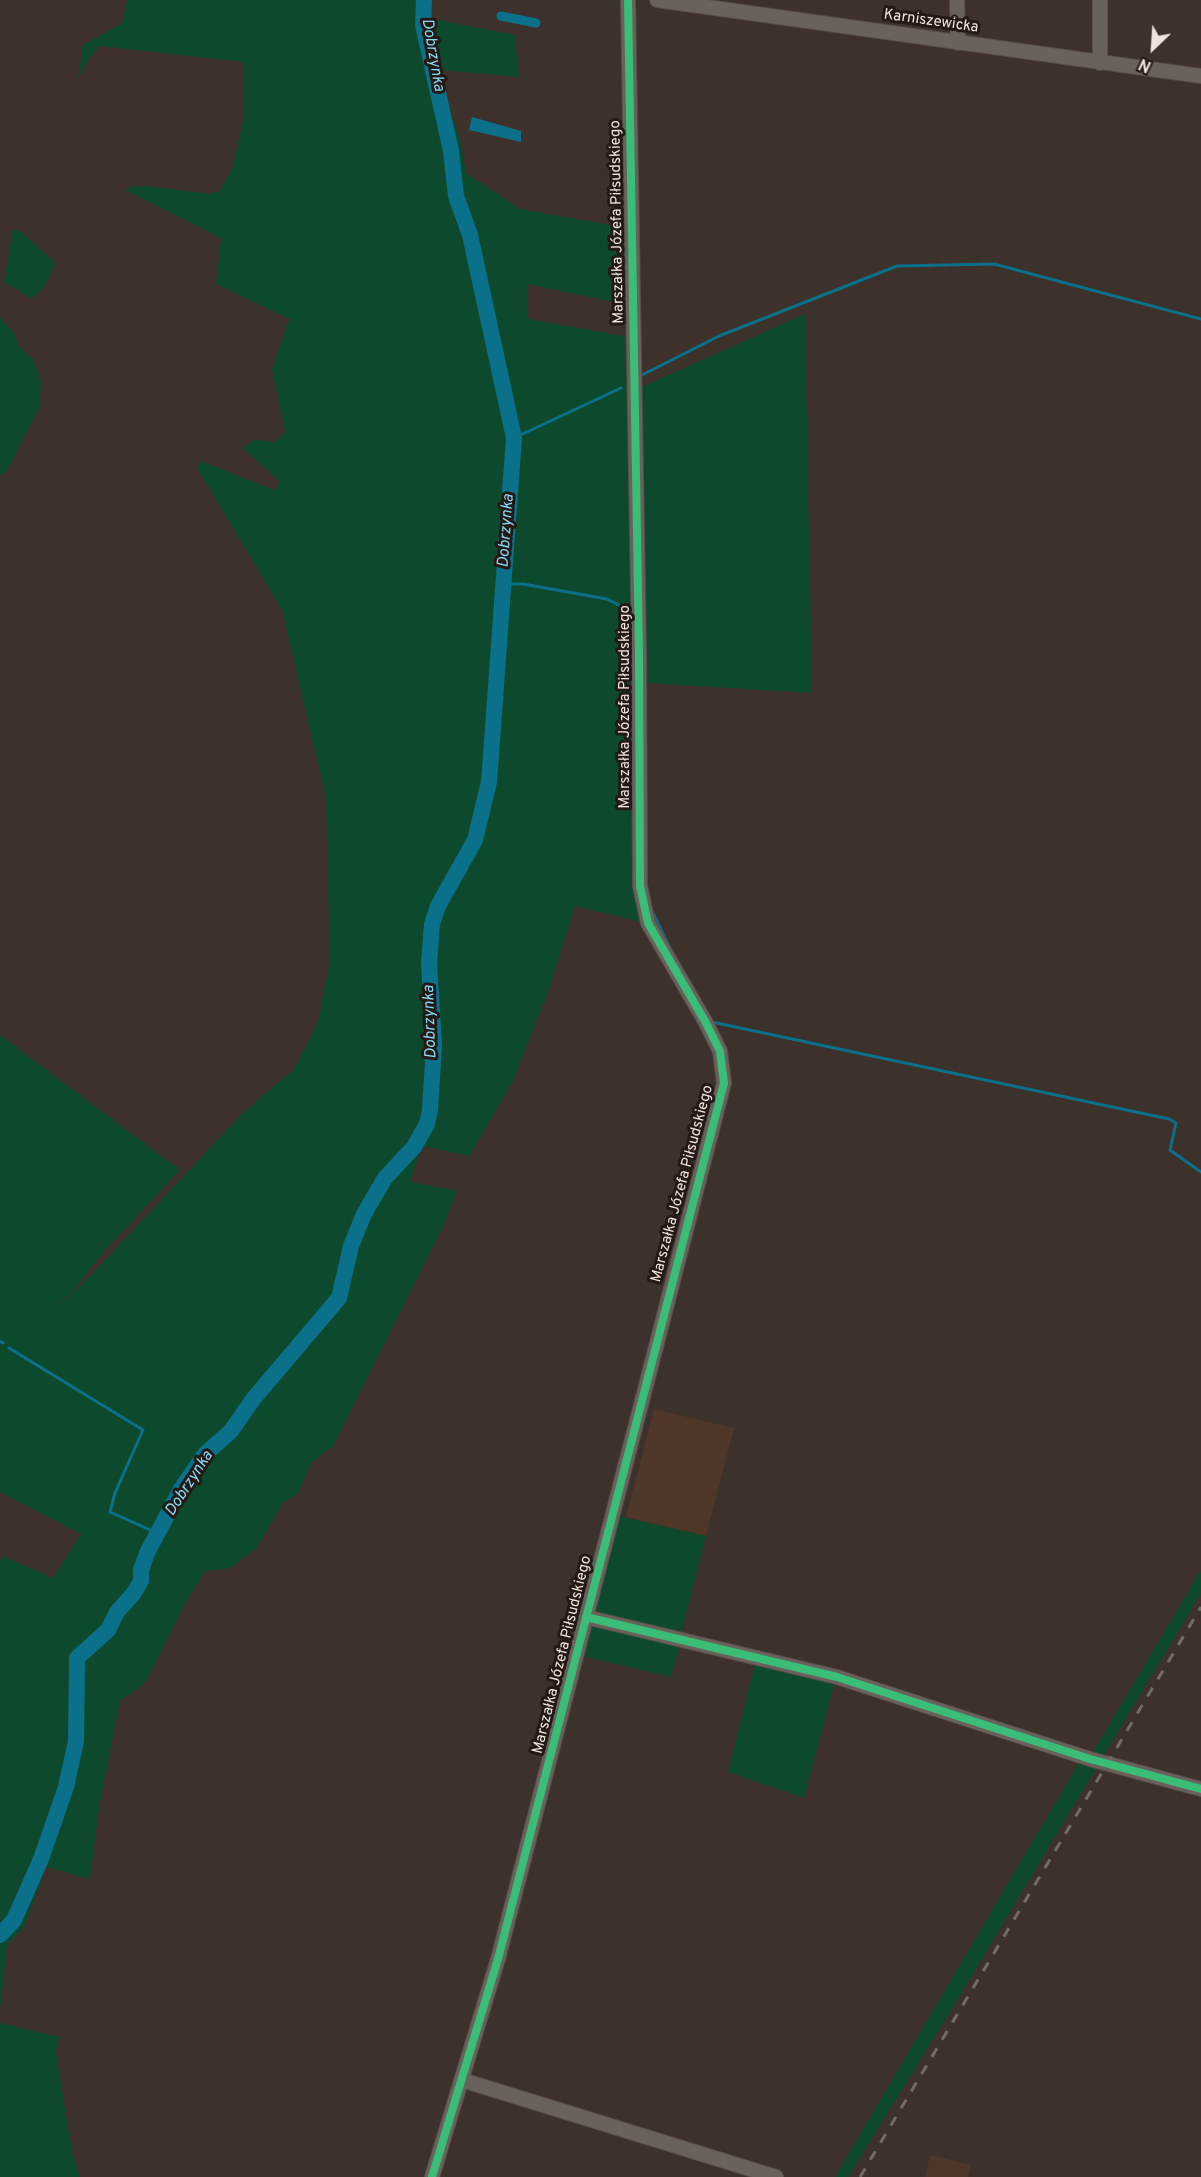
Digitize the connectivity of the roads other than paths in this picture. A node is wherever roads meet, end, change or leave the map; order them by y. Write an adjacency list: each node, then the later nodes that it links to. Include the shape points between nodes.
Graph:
1 (628, 0): 8 (street, Marszałka Józefa Piłsudskiego, via 640,886 648,923 720,1051 724,1083)
2 (657, 0): 5 (street, Karniszewicka)
3 (957, 0): 5 (street)
4 (1100, 0): 6 (street)
5 (958, 43): 6 (street, Karniszewicka)
6 (1101, 63): 7 (street, Karniszewicka)
7 (1201, 76)
8 (586, 1617): 9 (street, via 837,1677 1090,1759); 10 (street, Marszałka Józefa Piłsudskiego, via 498,1959)
9 (1201, 1789)
10 (462, 2080): 11 (street, Marszałka Józefa Piłsudskiego); 12 (street)
11 (432, 2177)
12 (776, 2177)

